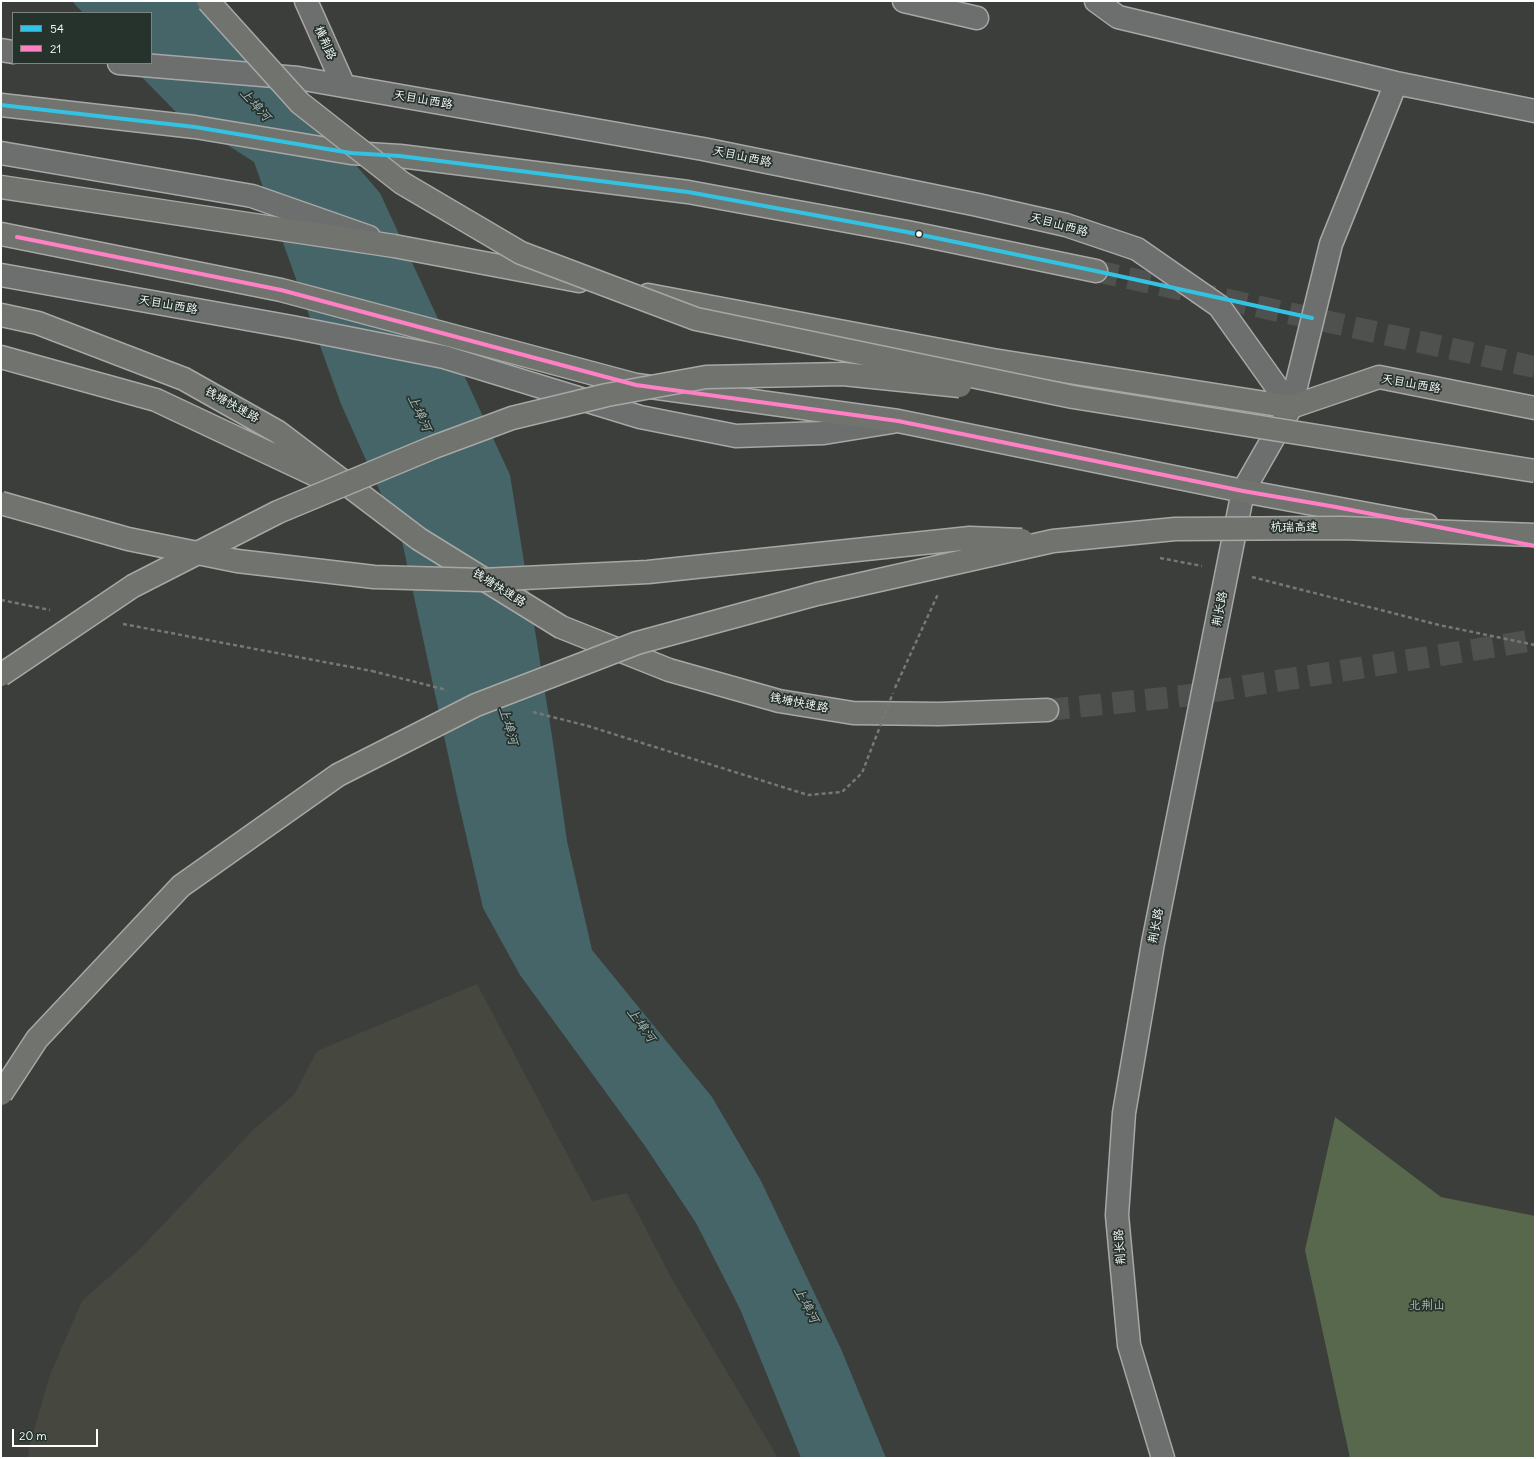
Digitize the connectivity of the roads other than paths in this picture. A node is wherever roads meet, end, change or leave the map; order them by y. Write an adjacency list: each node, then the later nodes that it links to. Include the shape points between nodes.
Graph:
1 (208, 1): 21 (main road, bridge, via 300,103 402,183 521,253 696,319)
2 (306, 1): 10 (main road, 横荆路)
3 (904, 1): 5 (main road)
4 (1096, 1): 9 (main road, via 1118,18)
5 (977, 18)
6 (1, 50): 7 (main road)
7 (12, 52)
8 (132, 64): 10 (main road, 天目山西路, via 298,78)
9 (1396, 83): 12 (main road); 22 (main road, 荆长路, via 1331,244)
10 (344, 86): 22 (main road, 天目山西路, via 703,149 971,204 1066,225 1137,249 1219,306)
11 (1, 105): 17 (main road, via 195,127 351,153 400,156 688,192 907,232)
12 (1535, 111)
13 (1, 153): 16 (main road, 天目山西路, via 252,196)
14 (1, 187): 16 (main road, 天目山西路)
15 (1, 234): 24 (main road, 天目山西路, via 281,290 636,385)
16 (394, 246): 22 (main road, 天目山西路, via 993,360)
17 (1096, 271)
18 (1, 275): 24 (main road, 天目山西路, via 444,357 640,417 736,436 824,433)
19 (1, 314): 27 (main road, 钱塘快速路, via 38,323 184,379 278,432)
20 (1, 358): 27 (main road, via 156,400)
21 (1073, 397): 25 (main road, bridge); 32 (main road, bridge, via 843,374 706,377 607,395 512,418 434,447 278,512 133,586)
22 (1291, 407): 23 (main road, 天目山西路, via 1379,377); 26 (main road, 荆长路)
23 (1535, 408)
24 (898, 421): 26 (main road, 天目山西路)
25 (1535, 471)
26 (1243, 491): 31 (main road, 天目山西路); 35 (main road, 荆长路, via 1153,943 1124,1113 1117,1215 1129,1345)
27 (364, 497): 33 (main road, 钱塘快速路, bridge, via 419,538 561,627 669,670 778,701 853,713 939,714)
28 (1, 503): 30 (main road, bridge, via 128,539 237,561 382,578 482,580 648,572 970,538)
29 (1535, 535): 30 (main road, 杭瑞高速, bridge, via 1342,528 1183,529)
30 (1053, 541): 34 (main road, bridge, via 817,594 637,643 476,705 338,775 181,886 37,1039)
31 (1535, 546)
32 (1, 675)
33 (1047, 710)
34 (1, 1094)
35 (1163, 1458)

